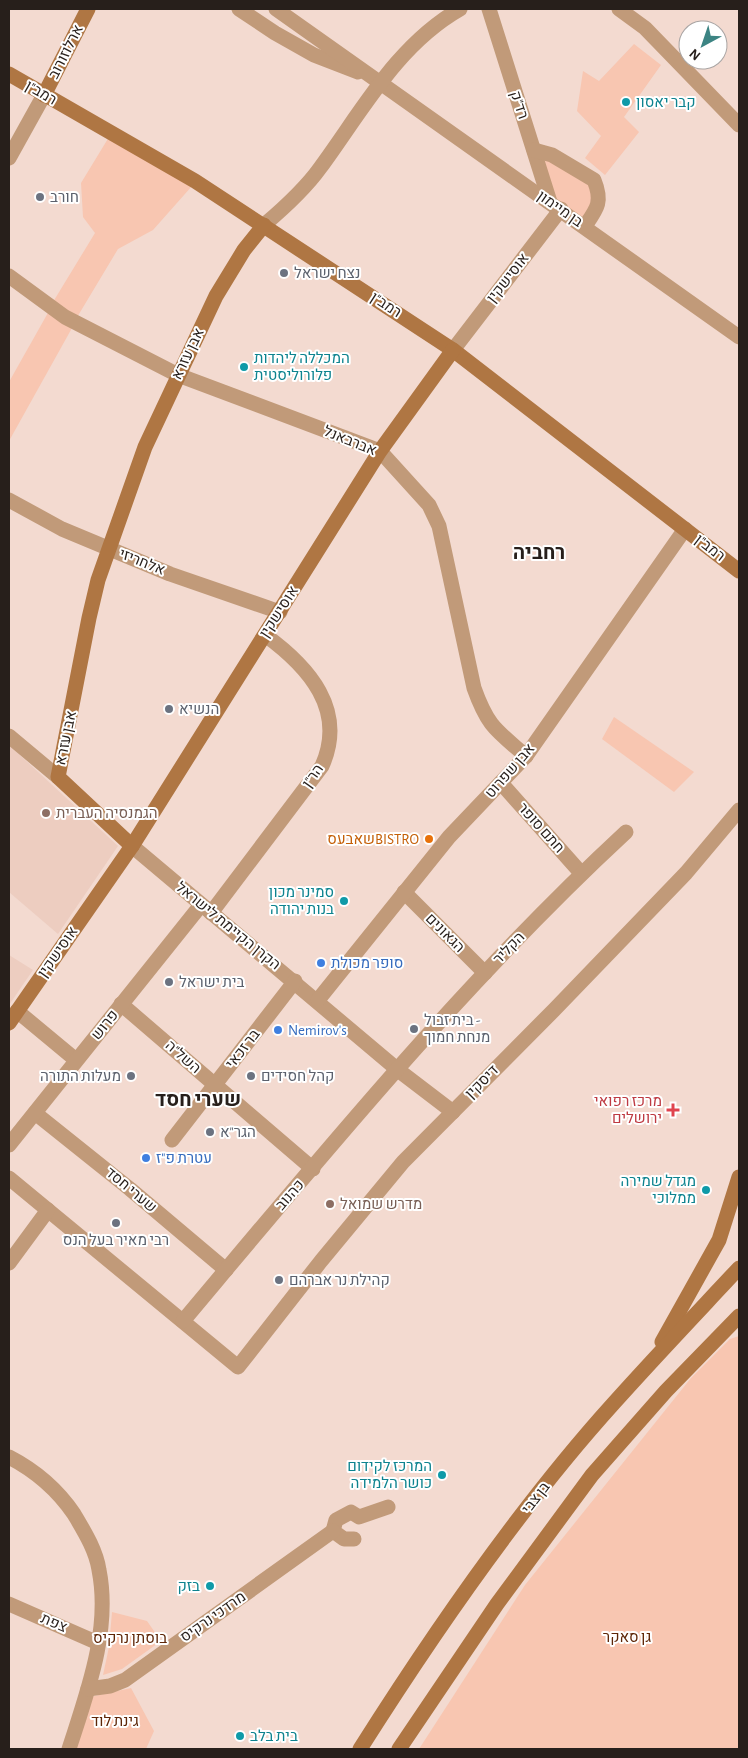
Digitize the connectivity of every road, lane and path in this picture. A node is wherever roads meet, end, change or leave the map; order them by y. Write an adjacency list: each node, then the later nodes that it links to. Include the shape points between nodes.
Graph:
1 (88, 9): 9 (street, ארלוזורוב)
2 (239, 9): 8 (street, בן מיימון, via 314,55)
3 (276, 9): 8 (street, בן מיימון)
4 (460, 9): 8 (street, אבן עזרא, via 428,33)
5 (489, 9): 11 (street, רד"ק)
6 (619, 9): 10 (street, via 645,28)
7 (9, 74): 9 (street, רמב"ן)
8 (380, 81): 13 (street, בן מיימון); 14 (street, אבן עזרא, via 319,169)
9 (44, 96): 12 (street); 14 (street, רמב"ן, via 133,144)
10 (739, 125)
11 (534, 150): 13 (street, רד"ק); 15 (street, via 552,155 594,180 598,208)
12 (9, 158)
13 (555, 205): 15 (street, בן מיימון); 18 (street, אוסישקין)
14 (264, 225): 18 (street, רמב"ן); 19 (street, אבן עזרא, via 244,250 216,296)
15 (585, 226): 17 (street, בן מיימון)
16 (9, 276): 19 (street, אברבאנל, via 65,317)
17 (739, 337)
18 (453, 350): 20 (street, אוסישקין); 22 (street, רמב"ן)
19 (178, 375): 20 (street, אברבאנל); 23 (street, אבן עזרא, via 145,447)
20 (380, 451): 25 (street, אוסישקין); 28 (street, אברבאנל, via 429,506 440,526 474,688 483,714)
21 (9, 500): 23 (street, אלחריזי, via 62,529)
22 (685, 529): 24 (street, רמב"ן); 28 (street, אבן שפרוט)
23 (109, 549): 25 (street, אלחריזי); 29 (street, אבן עזרא, via 89,618)
24 (739, 571)
25 (280, 612): 26 (street, אוסישקין)
26 (265, 635): 33 (street, אוסישקין); 36 (street, הר"ן, via 289,653 316,686 327,710 331,742 322,766)
27 (9, 736): 29 (street, הקרן הקיימת לישראל)
28 (526, 756): 30 (street, אבן שפרוט)
29 (58, 777): 33 (street, הקרן הקיימת לישראל)
30 (501, 784): 34 (street, חתם סופר); 35 (street, אבן שפרוט, via 449,837)
31 (739, 810): 45 (street, דיסקין, via 686,873)
32 (626, 832): 34 (street, הקליר)
33 (132, 846): 36 (street, הקרן הקיימת לישראל); 41 (street, אוסישקין)
34 (581, 873): 37 (street, הקליר)
35 (404, 892): 37 (street, הגאונים); 39 (street, אבן שפרוט)
36 (206, 909): 38 (street, הקרן הקיימת לישראל); 40 (street, פרוש)
37 (485, 973): 43 (street, הקליר)
38 (295, 981): 39 (street, הקרן הקיימת לישראל); 44 (street, בר זכאי)
39 (318, 1000): 43 (street, הקרן הקיימת לישראל)
40 (121, 1004): 42 (street, פרוש); 44 (street, השל"ה)
41 (13, 1017): 42 (street)
42 (76, 1060): 46 (street, פרוש)
43 (398, 1070): 45 (street, הקרן הקיימת לישראל); 49 (street, כהנוב)
44 (215, 1085): 47 (street, בר זכאי); 49 (street, השל"ה)
45 (452, 1112): 57 (street, דיסקין, via 403,1162 238,1367)
46 (35, 1113): 48 (street, פרוש); 55 (street, שערי חסד)
47 (172, 1140)
48 (9, 1145)
49 (313, 1169): 55 (street, כהנוב)
50 (739, 1177): 60 (street, via 709,1261)
51 (9, 1178): 52 (street)
52 (48, 1210): 53 (street); 57 (street)
53 (9, 1263)
54 (739, 1268): 60 (street, בן צבי)
55 (226, 1270): 57 (street, כהנוב)
56 (739, 1316): 59 (street, בן צבי)
57 (183, 1321)
58 (739, 1323): 59 (street)
59 (725, 1331): 70 (street, בן צבי, via 666,1391 592,1475 498,1604)
60 (645, 1371): 69 (street, בן צבי, via 613,1404 513,1528)
61 (9, 1457): 66 (street, via 38,1474 60,1494 82,1527 99,1568 102,1587)
62 (388, 1508): 63 (street, מרדכי נרקיס, via 359,1517 352,1512 342,1515 336,1520)
63 (333, 1532): 64 (street, via 344,1539); 67 (street, מרדכי נרקיס, via 125,1680)
64 (354, 1539)
65 (9, 1604): 66 (street, צפת)
66 (98, 1643): 67 (street)
67 (88, 1689): 68 (street)
68 (69, 1749)
69 (360, 1749)
70 (400, 1749)

